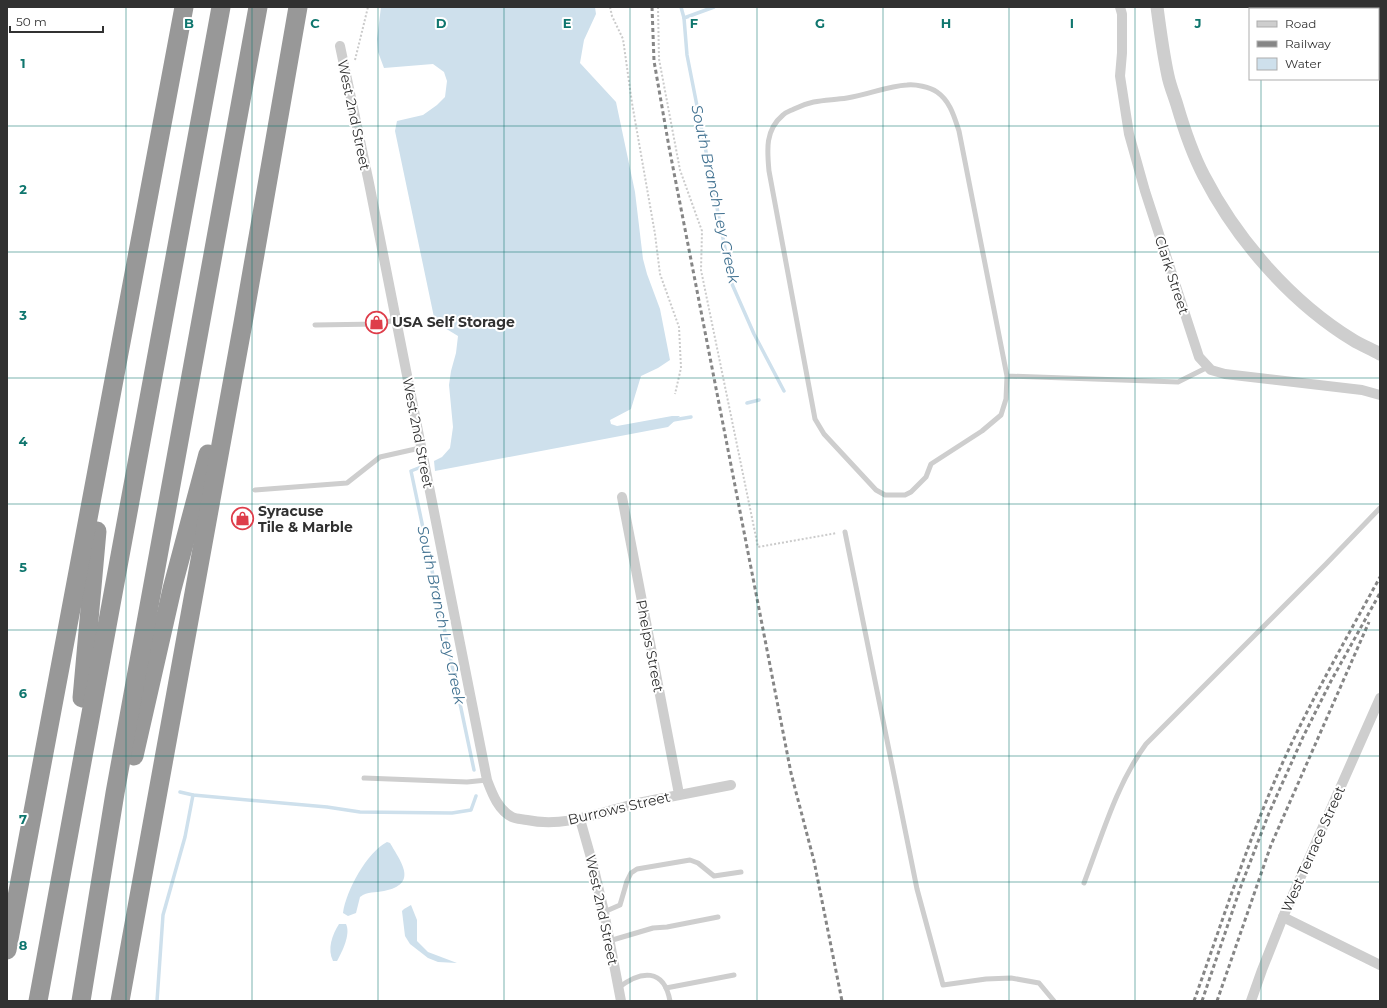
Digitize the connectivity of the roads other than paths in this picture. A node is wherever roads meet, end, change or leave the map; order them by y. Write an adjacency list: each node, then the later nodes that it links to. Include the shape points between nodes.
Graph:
1 (180, 7): 8 (highway)
2 (184, 7): 8 (highway)
3 (220, 7): 27 (highway)
4 (258, 7): 42 (highway, via 115,793)
5 (298, 7): 11 (highway)
6 (1120, 7): 14 (street, Clark Street, via 1120,76 1129,134 1194,344 1199,357)
7 (1157, 7): 13 (street, via 1168,76 1185,132 1203,175 1218,202 1259,258 1298,299 1354,341)
8 (178, 43): 16 (highway)
9 (340, 46): 10 (street, West 2nd Street)
10 (395, 320): 12 (lane, via 378,324); 18 (street, West 2nd Street)
11 (243, 323): 42 (highway, via 172,589); 44 (highway)
12 (315, 325)
13 (1380, 354)
14 (1208, 367): 15 (lane, via 1178,382); 17 (street, via 1225,374 1362,390)
15 (1007, 376): 15 (lane, via 959,131 953,112 945,100 936,91 908,84 848,98 820,100 783,114 768,138 769,171 815,419 824,434 876,490 885,495 904,495 911,492 926,477 931,464 982,431 1001,415 1006,399)
16 (114, 381): 27 (highway, via 100,501); 37 (highway)
17 (1380, 395)
18 (420, 448): 19 (lane, via 380,458 347,483); 25 (street, West 2nd Street)
19 (255, 490)
20 (622, 497): 28 (street, Phelps Street)
21 (1380, 508): 32 (lane, via 1146,744 1120,787)
22 (845, 532): 47 (lane, via 917,889 943,985 1011,978 1039,983)
23 (1380, 698): 35 (street, West Terrace Street)
24 (364, 778): 25 (lane, via 467,782)
25 (487, 780): 29 (street, West 2nd Street, via 496,801)
26 (731, 785): 28 (street, Burrows Street)
27 (76, 790): 43 (highway)
28 (679, 794): 30 (street, Burrows Street)
29 (507, 814): 30 (street, Burrows Street, via 513,818 538,822)
30 (580, 819): 33 (street, West 2nd Street)
31 (741, 872): 33 (lane, via 714,876 690,860 638,869 628,877 620,905)
32 (1084, 883)
33 (604, 912): 36 (street, West 2nd Street)
34 (718, 917): 36 (lane, via 653,928)
35 (1283, 917): 38 (street); 48 (street, West Terrace Street)
36 (610, 941): 40 (street, West 2nd Street)
37 (7, 950)
38 (1380, 965)
39 (734, 975): 41 (lane)
40 (618, 988): 41 (lane, via 628,980 641,975 654,975); 45 (street, West 2nd Street)
41 (666, 988): 46 (lane)
42 (82, 992)
43 (38, 1001)
44 (120, 1001)
45 (621, 1001)
46 (670, 1001)
47 (1054, 1001)
48 (1251, 1001)

